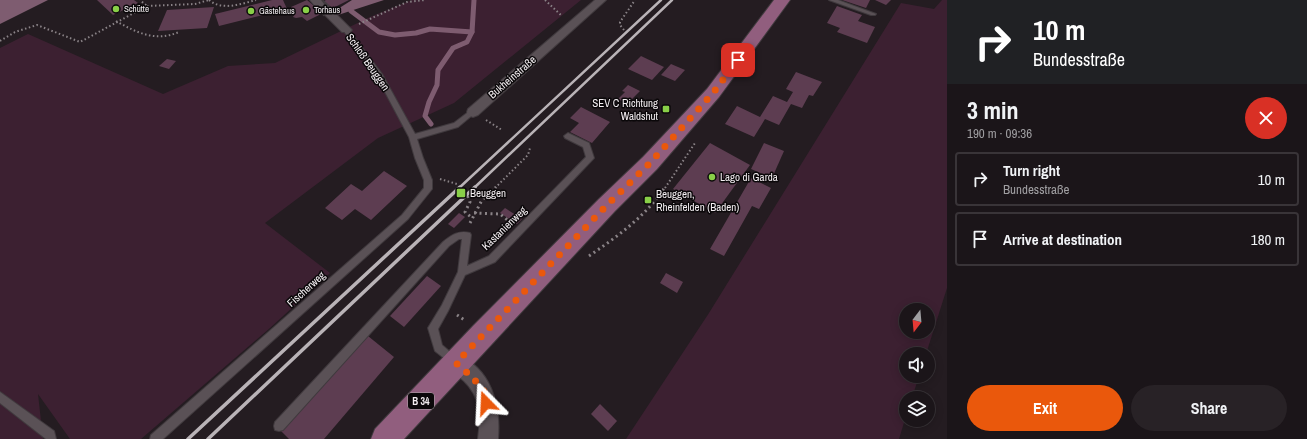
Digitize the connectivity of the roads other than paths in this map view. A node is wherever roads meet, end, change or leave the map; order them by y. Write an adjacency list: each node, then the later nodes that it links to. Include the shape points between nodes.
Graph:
1 (601, 0): 7 (street, Bukheinstraße)
2 (782, 0): 11 (main road, B 34, via 713,93 650,163)
3 (832, 0): 5 (lane)
4 (328, 12): 6 (street, Schloß Beuggen)
5 (873, 14)
6 (346, 30): 9 (lane, Schloß Beuggen, via 380,76)
7 (473, 112): 9 (lane, Bukheinstraße, via 456,125)
8 (568, 136): 10 (lane, Kastanienweg, via 586,145 590,158 492,259)
9 (413, 138): 15 (lane, Fischerweg, via 428,180 428,189 405,217)
10 (462, 272): 11 (lane, via 433,328 438,348); 13 (lane, via 467,235 457,236 446,244)
11 (456, 363): 16 (main road, B 34); 17 (street, via 484,391 490,427)
12 (0, 397): 14 (lane, via 50,435)
13 (279, 426)
14 (51, 439)
15 (155, 439)
16 (385, 439)
17 (488, 439)

